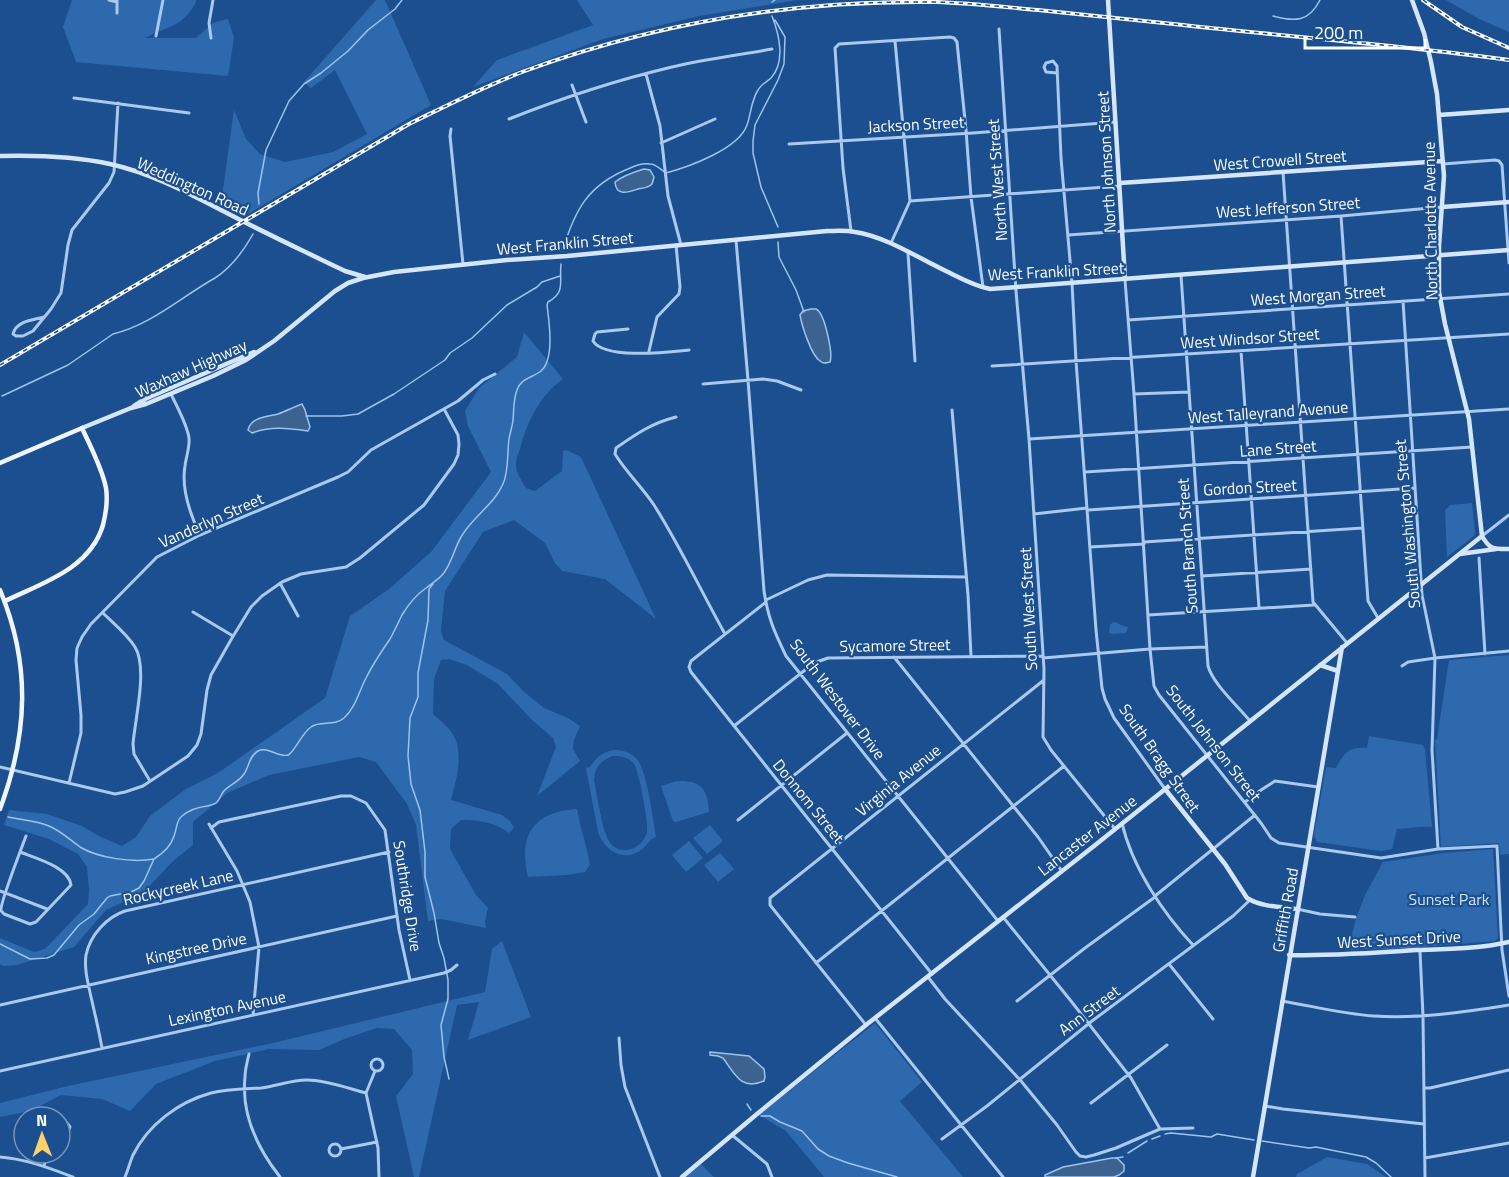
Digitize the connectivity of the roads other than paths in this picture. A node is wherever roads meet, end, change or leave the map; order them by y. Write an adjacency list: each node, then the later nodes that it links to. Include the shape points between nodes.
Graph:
1 (109, 0): 6 (street)
2 (163, 0): 9 (street)
3 (213, 0): 10 (street)
4 (1108, 0): 25 (main road, North Johnson Street)
5 (1412, 0): 21 (main road, North Charlotte Avenue, via 1431,62)
6 (117, 1): 7 (street)
7 (117, 13)
8 (999, 29): 28 (street, North West Street)
9 (156, 36)
10 (211, 38)
11 (895, 41): 29 (street, via 954,38); 30 (street); 31 (street, via 839,44 835,48)
12 (772, 50): 13 (street)
13 (646, 73): 16 (street); 32 (street)
14 (1057, 73): 14 (street, via 1055,62 1046,63 1046,72); 26 (street, South Bragg Street)
15 (572, 85): 16 (street)
16 (576, 94): 22 (street); 24 (street)
17 (74, 98): 18 (street)
18 (118, 104): 20 (street); 36 (street)
19 (1509, 110): 21 (main road)
20 (189, 113)
21 (1439, 115): 35 (main road, North Charlotte Avenue)
22 (509, 119)
23 (716, 119): 32 (street)
24 (586, 122)
25 (1116, 122): 26 (street, Jackson Street); 38 (main road, North Johnson Street)
26 (1060, 126): 28 (street, Jackson Street); 39 (street, South Bragg Street)
27 (451, 129): 58 (street)
28 (1005, 130): 29 (street, Jackson Street); 40 (street, North West Street)
29 (966, 134): 30 (street, Jackson Street); 41 (street)
30 (904, 137): 31 (street, Jackson Street); 42 (street)
31 (841, 141): 33 (street, Jackson Street); 47 (street)
32 (662, 143): 52 (street)
33 (789, 144)
34 (0, 156): 36 (main road, Weddington Road, via 62,157)
35 (1443, 162): 37 (main road, West Crowell Street); 43 (street, West Crowell Street, via 1497,161 1502,165); 44 (main road, North Charlotte Avenue)
36 (114, 165): 61 (main road, Weddington Road, via 161,181 345,271); 72 (street, via 109,183 72,230 61,293)
37 (1283, 172): 38 (main road, West Crowell Street); 46 (street)
38 (1120, 184): 39 (street, West Crowell Street); 48 (main road, North Johnson Street)
39 (1064, 190): 40 (street, West Crowell Street); 49 (street, South Bragg Street)
40 (1009, 194): 41 (street, West Crowell Street); 64 (street, North West Street)
41 (970, 196): 42 (street, West Crowell Street); 65 (street)
42 (910, 201): 51 (street)
43 (1507, 202): 44 (main road, West Jefferson Street); 53 (street)
44 (1442, 207): 45 (street, West Jefferson Street); 55 (main road, North Charlotte Avenue)
45 (1341, 216): 46 (street, West Jefferson Street); 56 (street)
46 (1287, 220): 48 (street, West Jefferson Street); 59 (street)
47 (851, 231): 50 (main road, West Franklin Street); 51 (main road, West Franklin Street)
48 (1123, 232): 49 (street, West Jefferson Street); 62 (main road, North Johnson Street)
49 (1068, 235): 63 (street, South Bragg Street)
50 (735, 240): 52 (main road, West Franklin Street); 91 (street, South Westover Drive)
51 (891, 244): 54 (main road, West Franklin Street)
52 (679, 245): 58 (main road, West Franklin Street); 82 (street, via 679,294 657,317)
53 (1509, 250): 55 (main road, West Franklin Street); 57 (street)
54 (908, 253): 65 (main road, West Franklin Street); 86 (street)
55 (1439, 255): 56 (main road, West Franklin Street); 67 (main road, North Charlotte Avenue)
56 (1344, 262): 59 (main road, West Franklin Street); 69 (street)
57 (1509, 263)
58 (463, 264): 61 (main road, West Franklin Street)
59 (1290, 267): 60 (main road, West Franklin Street); 70 (street)
60 (1181, 275): 62 (main road, West Franklin Street); 71 (street, South Branch Street)
61 (365, 277): 80 (main road, Waxhaw Highway, via 335,291)
62 (1125, 279): 63 (main road, West Franklin Street); 73 (street, North Johnson Street)
63 (1072, 283): 64 (main road, West Franklin Street); 87 (street, South Bragg Street)
64 (1016, 287): 65 (main road, West Franklin Street); 88 (street, North West Street)
65 (983, 288)
66 (1509, 294): 67 (street, West Morgan Street)
67 (1441, 298): 68 (street, West Morgan Street); 76 (main road, North Charlotte Avenue)
68 (1402, 301): 69 (street, West Morgan Street); 77 (street, South Washington Street)
69 (1347, 305): 70 (street, West Morgan Street); 78 (street)
70 (1293, 309): 71 (street, West Morgan Street); 79 (street)
71 (1184, 316): 73 (street, West Morgan Street); 84 (street, South Branch Street)
72 (44, 317): 72 (street, via 21,323 13,333 29,334)
73 (1128, 320): 85 (street, North Johnson Street)
74 (628, 329): 82 (street, via 597,332 593,341 609,351)
75 (1509, 334): 76 (street, West Windsor Street)
76 (1449, 338): 77 (street, West Windsor Street); 102 (main road, North Charlotte Avenue)
77 (1404, 340): 78 (street, West Windsor Street); 103 (street, South Washington Street)
78 (1350, 344): 79 (street, West Windsor Street); 105 (street)
79 (1296, 347): 83 (street, West Windsor Street); 106 (street)
80 (260, 350): 92 (main road, Waxhaw Highway); 96 (main road, Waxhaw Highway, via 237,365)
81 (689, 350): 82 (street)
82 (648, 351)
83 (1242, 351): 84 (street, West Windsor Street); 107 (street)
84 (1187, 354): 85 (street, West Windsor Street); 95 (street, South Branch Street)
85 (1131, 357): 87 (street, West Windsor Street); 97 (street, South Johnson Street)
86 (915, 361)
87 (1076, 361): 88 (street, West Windsor Street); 111 (street, South Bragg Street)
88 (1022, 364): 89 (street, West Windsor Street); 112 (street, South West Street)
89 (992, 366)
90 (495, 374): 99 (street, Vanderlyn Street)
91 (748, 380): 93 (street); 94 (street, via 777,381); 151 (street, South Westover Drive)
92 (186, 381): 96 (main road); 98 (main road, Waxhaw Highway)
93 (703, 384)
94 (801, 390)
95 (1189, 392): 97 (street); 109 (street, South Branch Street)
96 (171, 394): 98 (main road, Waxhaw Highway); 133 (street, via 188,435 185,484 188,507)
97 (1134, 394): 110 (street, South Johnson Street)
98 (131, 408): 108 (main road, Waxhaw Highway)
99 (444, 409): 133 (street, Vanderlyn Street, via 371,450 348,472); 147 (street, via 458,435 458,455 424,505 346,567 301,574)
100 (1509, 409): 102 (street, West Talleyrand Avenue)
101 (952, 410): 146 (street)
102 (1467, 411): 103 (street, West Talleyrand Avenue); 113 (main road, North Charlotte Avenue)
103 (1410, 415): 105 (street, West Talleyrand Avenue); 114 (street, South Washington Street)
104 (676, 417): 160 (street, via 658,421 616,448 615,454 652,503)
105 (1355, 419): 106 (street, West Talleyrand Avenue); 115 (street)
106 (1301, 422): 107 (street, West Talleyrand Avenue); 116 (street)
107 (1246, 426): 109 (street, West Talleyrand Avenue); 117 (street)
108 (82, 428): 118 (main road, Waxhaw Highway); 150 (main road, via 106,490 105,518 99,536 76,565)
109 (1192, 429): 110 (street, West Talleyrand Avenue); 119 (street, South Branch Street)
110 (1136, 432): 111 (street, West Talleyrand Avenue); 120 (street, South Johnson Street)
111 (1082, 435): 112 (street, West Talleyrand Avenue); 121 (street, South Bragg Street)
112 (1029, 439): 129 (street, South West Street)
113 (1473, 447): 114 (street, Lane Street); 135 (main road, North Charlotte Avenue)
114 (1412, 451): 115 (street, Lane Street); 122 (street, South Washington Street)
115 (1358, 455): 116 (street, Lane Street); 123 (street)
116 (1303, 459): 117 (street, Lane Street); 124 (street)
117 (1249, 462): 119 (street, Lane Street); 125 (street)
118 (0, 463)
119 (1194, 466): 120 (street, Lane Street); 126 (street, South Branch Street)
120 (1139, 469): 121 (street, Lane Street); 127 (street, South Johnson Street)
121 (1085, 472): 128 (street, South Bragg Street)
122 (1415, 488): 123 (street, Gordon Street); 148 (street, South Washington Street)
123 (1360, 492): 124 (street, Gordon Street); 131 (street)
124 (1306, 496): 125 (street, Gordon Street); 132 (street)
125 (1251, 499): 126 (street, Gordon Street); 134 (street)
126 (1197, 502): 127 (street, Gordon Street); 136 (street, South Branch Street)
127 (1141, 505): 128 (street, Gordon Street); 137 (street, South Johnson Street)
128 (1087, 509): 129 (street, Gordon Street); 138 (street, South Bragg Street)
129 (1034, 514): 170 (street, South West Street)
130 (1509, 515): 135 (street, Lancaster Avenue)
131 (1363, 528): 132 (street); 159 (street, via 1368,601)
132 (1308, 532): 134 (street); 143 (street)
133 (200, 535): 156 (street, Vanderlyn Street, via 157,557)
134 (1253, 535): 136 (street); 144 (street)
135 (1482, 536): 139 (main road); 141 (main road, Lancaster Avenue)
136 (1198, 538): 137 (street); 145 (street, South Branch Street)
137 (1144, 543): 138 (street); 157 (street, South Johnson Street)
138 (1090, 547): 166 (street, South Bragg Street)
139 (1497, 549): 140 (main road); 141 (main road)
140 (1509, 549)
141 (1457, 555): 148 (main road, Lancaster Avenue)
142 (1479, 558): 167 (street)
143 (1311, 568): 144 (street); 152 (street)
144 (1256, 572): 145 (street); 153 (street)
145 (1202, 576): 154 (street, South Branch Street)
146 (966, 577): 151 (street, via 827,575); 168 (street)
147 (280, 584): 158 (street); 161 (street, via 251,607)
148 (1421, 584): 159 (main road, Lancaster Avenue); 171 (street, South Washington Street)
149 (0, 590): 150 (main road)
150 (4, 601): 184 (main road, via 16,636 22,676 21,720)
151 (766, 601): 160 (street); 175 (street, South Westover Drive, via 770,622 786,656)
152 (1314, 605): 153 (street); 162 (street)
153 (1259, 608): 154 (street)
154 (1204, 611): 157 (street); 163 (street, South Branch Street)
155 (192, 612): 161 (street)
156 (103, 613): 185 (street, via 136,648 141,664 133,744 134,754); 186 (street, Vanderlyn Street, via 91,624 77,648 81,733)
157 (1148, 615): 164 (street, South Johnson Street)
158 (298, 616)
159 (1378, 618): 162 (main road, Lancaster Avenue)
160 (725, 634): 178 (street, Donnom Street, via 691,661 689,667)
161 (233, 636): 185 (street, via 211,675 197,745 188,756)
162 (1344, 645): 172 (main road, Lancaster Avenue); 174 (main road, Griffith Road)
163 (1206, 647): 164 (street, Sycamore Street); 177 (street, South Branch Street, via 1209,672)
164 (1150, 649): 166 (street, Sycamore Street); 181 (street, South Johnson Street, via 1154,686)
165 (1509, 651): 167 (street)
166 (1098, 653): 170 (street, Sycamore Street); 189 (street, South Bragg Street, via 1102,688 1114,717)
167 (1485, 654): 171 (street)
168 (971, 656): 169 (street, Sycamore Street); 170 (street, Sycamore Street)
169 (894, 657): 175 (street, Sycamore Street, via 828,658); 180 (street)
170 (1043, 657): 176 (street, South West Street)
171 (1435, 658): 173 (street); 202 (street, South Washington Street, via 1432,762)
172 (1320, 665): 174 (main road); 177 (main road, Lancaster Avenue)
173 (1402, 666)
174 (1338, 671): 188 (main road, Griffith Road)
175 (800, 673): 178 (street, Sycamore Street); 179 (street, South Westover Drive)
176 (1044, 680): 180 (street, Virginia Avenue); 182 (street, South West Street, via 1044,740)
177 (1250, 721): 181 (main road, Lancaster Avenue)
178 (734, 726): 187 (street, Donnom Street)
179 (847, 733): 187 (street); 190 (street, South Westover Drive)
180 (963, 744): 190 (street, Virginia Avenue); 192 (street)
181 (1207, 755): 189 (main road, Lancaster Avenue); 191 (street, South Johnson Street)
182 (1064, 766): 192 (street); 197 (street, South West Street)
183 (0, 767): 184 (street)
184 (13, 769): 186 (street); 193 (main road)
185 (150, 781): 186 (street, via 115,794)
186 (69, 783)
187 (781, 785): 195 (street); 199 (street, Donnom Street)
188 (1318, 787): 191 (street, via 1275,782); 200 (main road, Griffith Road)
189 (1165, 789): 196 (main road, Lancaster Avenue); 201 (main road, South Bragg Street)
190 (898, 796): 199 (street, Virginia Avenue); 205 (street, South Westover Drive)
191 (1245, 802): 194 (street, South Johnson Street)
192 (1013, 807): 205 (street); 206 (street)
193 (0, 809)
194 (1255, 815): 200 (street, South Johnson Street, via 1274,841); 201 (street)
195 (738, 820)
196 (1122, 823): 197 (main road, Lancaster Avenue); 210 (street, via 1131,853)
197 (1115, 829): 206 (main road, Lancaster Avenue)
198 (26, 836): 203 (street)
199 (832, 848): 214 (street, Donnom Street); 225 (street, Virginia Avenue, via 769,900)
200 (1307, 848): 202 (street, South Johnson Street, via 1382,858); 213 (main road, Griffith Road)
201 (1213, 849): 210 (street); 211 (main road, South Bragg Street)
202 (1438, 849): 220 (street, South Johnson Street, via 1497,846)
203 (20, 852): 209 (street); 212 (street, via 52,864 70,878 71,885)
204 (389, 852): 207 (street, Rockycreek Lane); 207 (street, Southridge Drive, via 386,830 366,803 351,796 341,795 210,826); 215 (street, Southridge Drive)
205 (948, 859): 214 (street); 218 (street, South Westover Drive)
206 (1061, 870): 216 (main road, Lancaster Avenue)
207 (243, 884): 222 (street); 231 (street, Rockycreek Lane, via 114,915 90,943 86,956)
208 (0, 891): 209 (street)
209 (5, 892): 212 (street); 212 (street, via 0,907 4,914 30,924)
210 (1155, 896): 221 (street); 229 (street)
211 (1250, 900): 213 (main road); 221 (street, Ann Street)
212 (47, 909)
213 (1297, 909): 217 (street); 224 (main road, Griffith Road)
214 (882, 911): 225 (street); 228 (street, Donnom Street)
215 (397, 916): 222 (street, Kingstree Drive); 230 (street, Southridge Drive)
216 (1003, 917): 218 (main road, Lancaster Avenue); 229 (street)
217 (1355, 917)
218 (998, 921): 228 (main road, Lancaster Avenue)
219 (1509, 942): 220 (main road, West Sunset Drive)
220 (1502, 944): 223 (main road, West Sunset Drive); 232 (street)
221 (1193, 945): 226 (street, Ann Street)
222 (259, 947): 231 (street, Kingstree Drive); 237 (street)
223 (1420, 950): 224 (main road, West Sunset Drive); 238 (street)
224 (1289, 955): 234 (main road, Griffith Road)
225 (816, 963): 242 (street)
226 (1169, 964): 240 (street); 241 (street, Ann Street)
227 (457, 965): 230 (street, Lexington Avenue)
228 (930, 975): 239 (main road, Lancaster Avenue); 251 (street, Donnom Street, via 945,999)
229 (1051, 976): 233 (street); 241 (street)
230 (410, 980): 237 (street, Lexington Avenue)
231 (88, 985): 235 (street, Kingstree Drive); 245 (street, Rockycreek Lane)
232 (1509, 996)
233 (1017, 1001)
234 (1282, 1001): 238 (street, via 1359,1014); 256 (main road, Griffith Road)
235 (0, 1005)
236 (1509, 1005): 238 (street)
237 (253, 1015): 245 (street, Lexington Avenue)
238 (1423, 1016): 252 (street)
239 (875, 1018): 242 (main road, Lancaster Avenue); 258 (street)
240 (1213, 1019)
241 (1089, 1024): 250 (street); 251 (street, Ann Street)
242 (866, 1025): 261 (main road, Lancaster Avenue)
243 (619, 1038): 273 (street, via 625,1087)
244 (1167, 1045): 250 (street)
245 (102, 1048): 248 (street, Lexington Avenue)
246 (249, 1054): 253 (street)
247 (1509, 1070): 252 (street)
248 (0, 1071)
249 (375, 1071): 249 (street, via 383,1066 376,1058 371,1062); 254 (street)
250 (1128, 1075): 255 (street); 260 (street)
251 (1020, 1080): 258 (street, Ann Street); 260 (street, Donnom Street, via 1083,1157)
252 (1424, 1088): 257 (street)
253 (245, 1089): 254 (street, via 307,1080); 270 (street, via 211,1093 160,1120 133,1156); 271 (street, via 250,1126)
254 (366, 1093): 263 (street)
255 (1091, 1103)
256 (1264, 1106): 257 (street); 277 (main road, Griffith Road)
257 (1424, 1124): 267 (street)
258 (960, 1125): 262 (street, Ann Street); 276 (street)
259 (1193, 1128): 260 (street)
260 (1160, 1129)
261 (732, 1134): 274 (main road, Lancaster Avenue); 275 (street, via 767,1164)
262 (942, 1139)
263 (377, 1142): 265 (street); 272 (street)
264 (1509, 1143): 267 (street)
265 (341, 1149): 265 (street, via 334,1144 329,1147 331,1155 337,1156)
266 (0, 1157): 268 (street)
267 (1425, 1158): 278 (street)
268 (44, 1166): 269 (street)
269 (73, 1177)
270 (125, 1177)
271 (280, 1177)
272 (379, 1177)
273 (660, 1177)
274 (682, 1177)
275 (772, 1177)
276 (1003, 1177)
277 (1252, 1177)
278 (1425, 1177)

